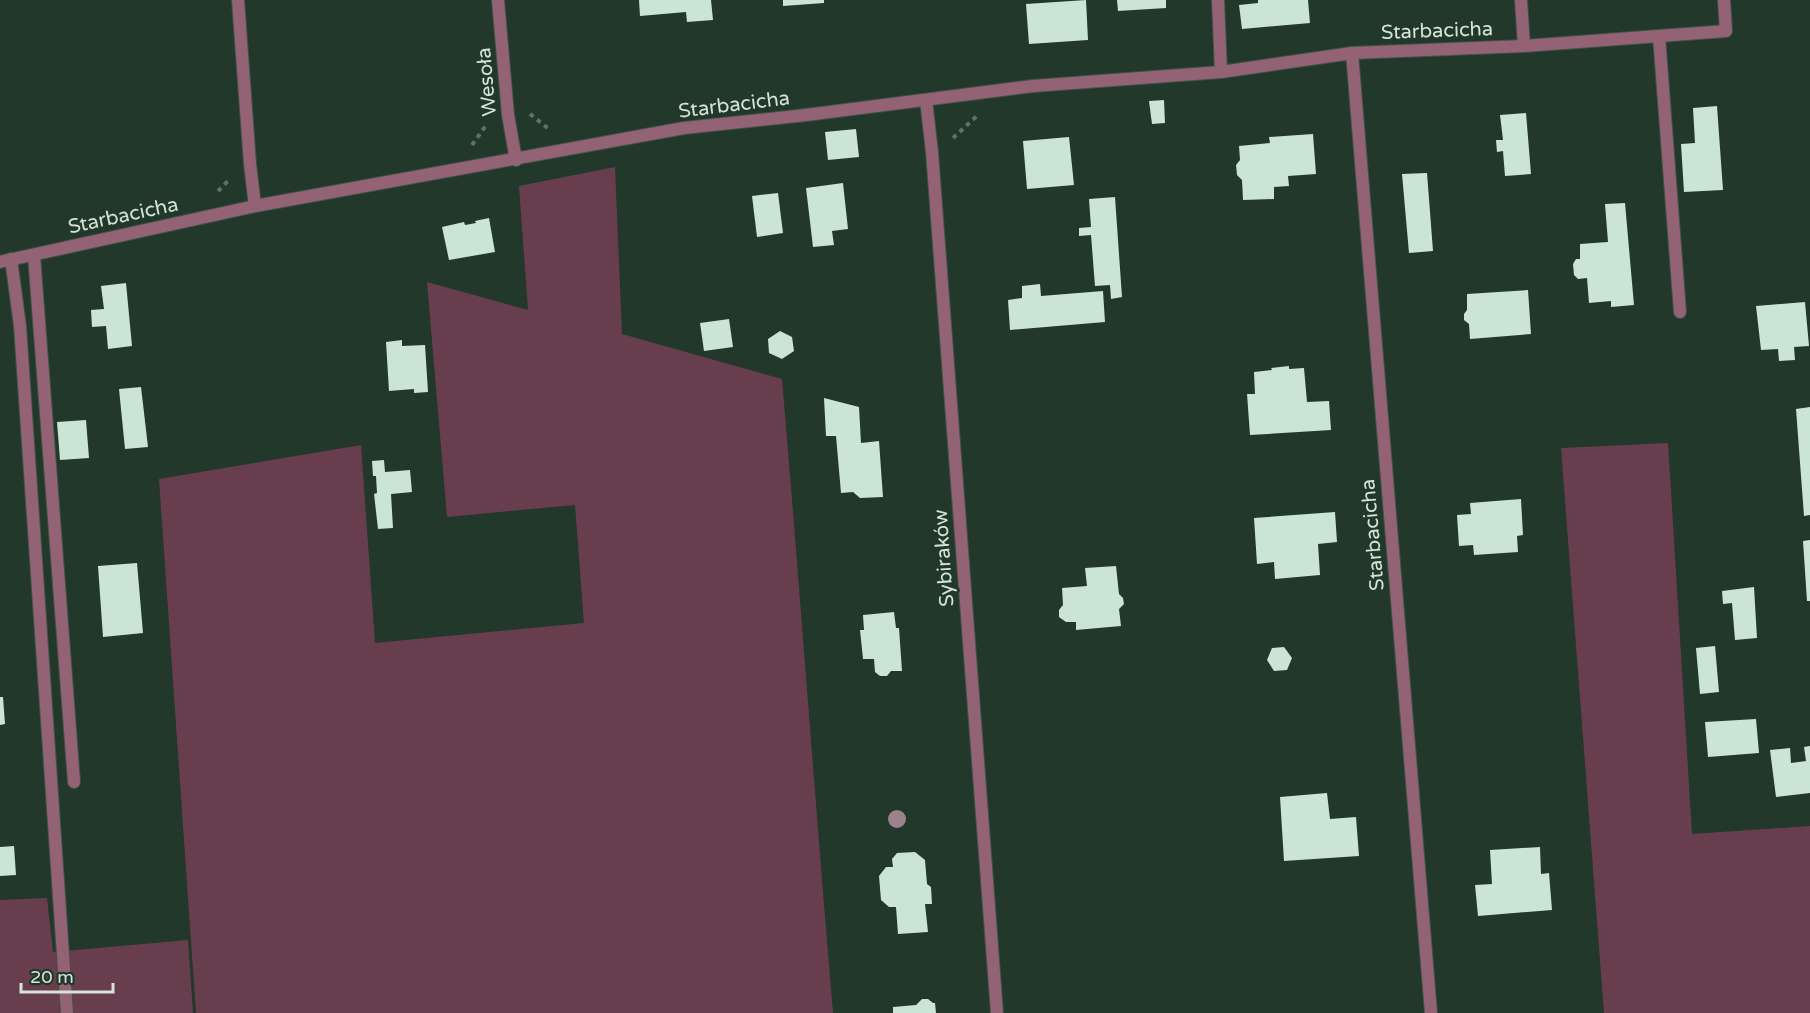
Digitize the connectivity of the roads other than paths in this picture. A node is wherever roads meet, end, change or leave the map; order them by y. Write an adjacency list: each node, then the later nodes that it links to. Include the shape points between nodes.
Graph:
1 (238, 0): 12 (street)
2 (498, 0): 11 (street, Wesoła)
3 (1218, 0): 9 (street)
4 (1521, 0): 7 (street)
5 (1724, 0): 6 (street, Starbacicha, via 1726,31)
6 (1659, 36): 7 (street, Starbacicha); 15 (street)
7 (1524, 46): 8 (street, Starbacicha)
8 (1352, 53): 9 (street, Starbacicha); 19 (street, Starbacicha)
9 (1221, 72): 10 (street, Starbacicha, via 1034,86)
10 (926, 100): 11 (street, Starbacicha, via 684,128); 18 (street, Sybiraków)
11 (516, 160): 12 (street, Starbacicha)
12 (255, 206): 13 (street, Starbacicha)
13 (34, 255): 14 (street, Starbacicha); 16 (street)
14 (6, 260): 17 (street, via 21,338)
15 (1680, 312)
16 (74, 782)
17 (67, 1013)
18 (997, 1013)
19 (1431, 1013)

